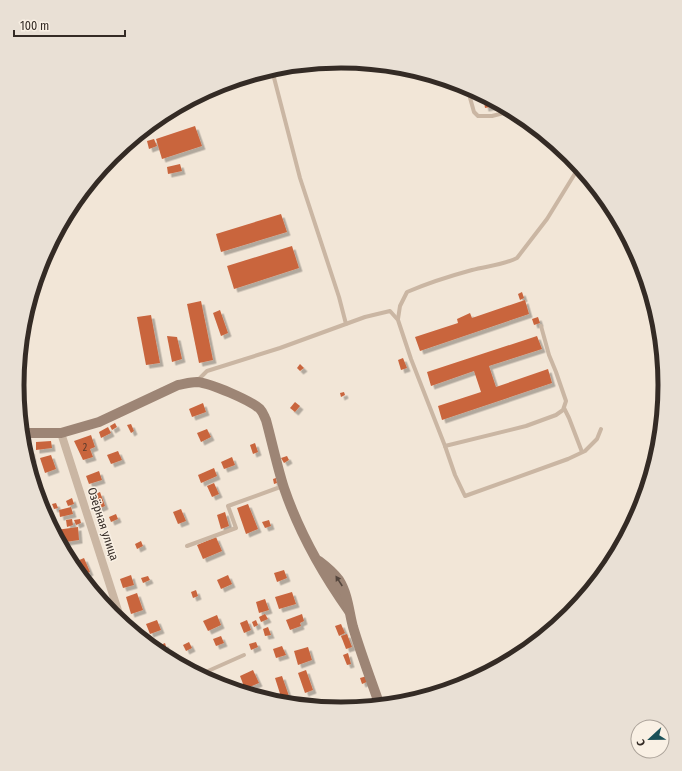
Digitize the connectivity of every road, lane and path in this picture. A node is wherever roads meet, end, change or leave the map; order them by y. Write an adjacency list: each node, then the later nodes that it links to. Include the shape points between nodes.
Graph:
1 (274, 76): 6 (lane, via 300,178)
2 (469, 96): 3 (lane, via 470,104 478,116)
3 (504, 114)
4 (576, 172): 5 (lane, via 547,219 517,258 407,292 400,306)
5 (398, 320): 6 (lane, via 390,311); 13 (lane)
6 (346, 324): 8 (lane, via 207,371)
7 (542, 326): 9 (lane, via 548,355 566,401)
8 (196, 382): 12 (street, via 178,385 99,422); 15 (street, via 238,397 261,410)
9 (564, 408): 13 (lane, via 556,415 526,426); 14 (lane)
10 (601, 429): 14 (lane, via 597,439)
11 (28, 433): 12 (street)
12 (61, 433): 17 (street, Озёрная улица)
13 (445, 446): 14 (lane, via 454,476 465,496 543,469)
14 (582, 452)
15 (284, 486): 16 (lane, via 228,506 236,528); 20 (street, via 306,541 329,584 348,611)
16 (187, 546)
17 (118, 611)
18 (244, 655): 19 (lane)
19 (206, 672)
20 (378, 700)

